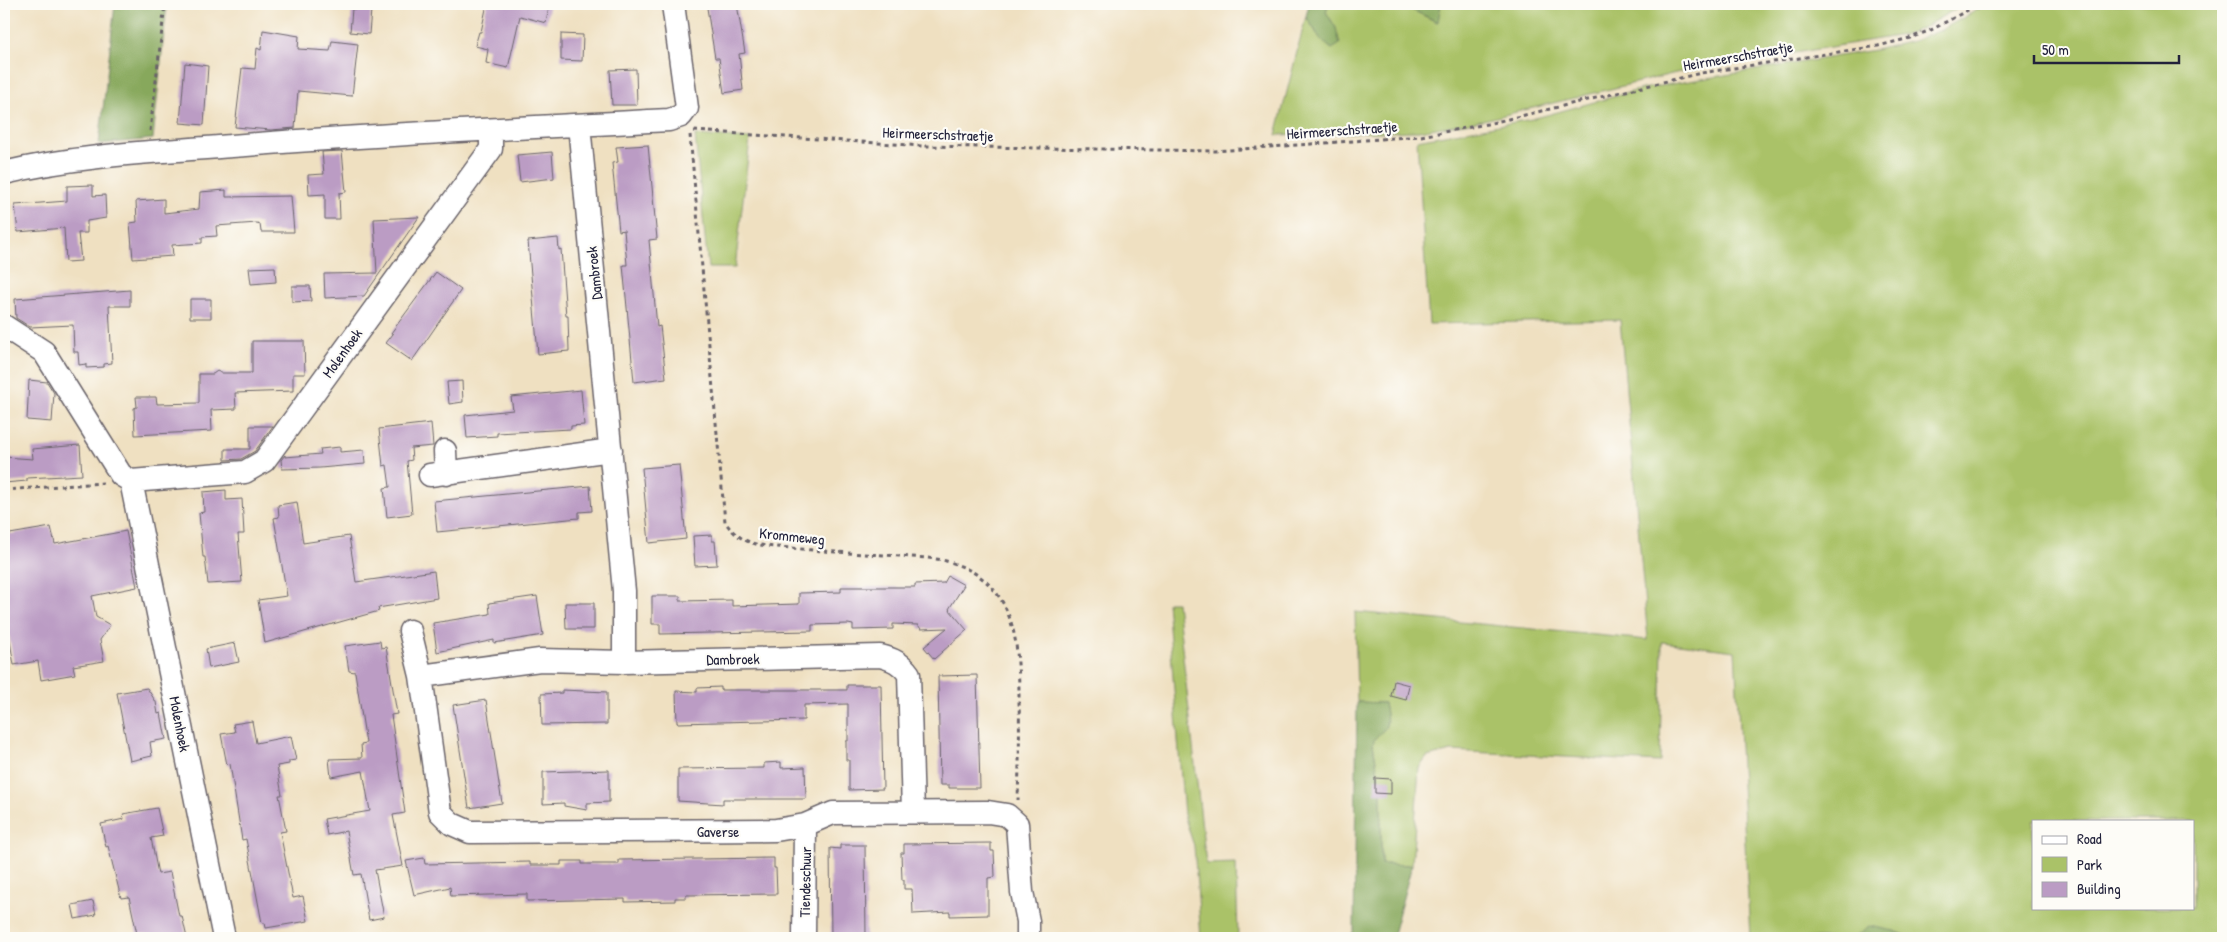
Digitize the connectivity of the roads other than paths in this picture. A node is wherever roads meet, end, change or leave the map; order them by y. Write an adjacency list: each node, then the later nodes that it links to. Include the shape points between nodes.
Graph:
1 (673, 4): 2 (street, via 687,108 685,124 669,120)
2 (580, 125): 3 (street); 6 (street, Dambroek)
3 (491, 131): 4 (street, via 148,152 48,162); 8 (street, Molenhoek, via 491,149 264,461 245,472)
4 (4, 173)
5 (4, 326): 8 (street, via 44,352 121,475)
6 (611, 450): 7 (street, via 438,475); 10 (street, Dambroek, via 624,591)
7 (445, 451)
8 (131, 481): 14 (street, Molenhoek)
9 (410, 631): 11 (street, Gaverse)
10 (624, 662): 11 (street, via 540,660); 12 (street, Dambroek, via 880,656 892,659 909,674)
11 (421, 676): 13 (street, Gaverse, via 440,812 452,824 470,832 776,830)
12 (913, 812): 13 (street, Gaverse, via 833,813); 16 (street, Gaverse, via 988,812 1007,815 1017,824)
13 (805, 825): 15 (street, Tiendeschuur)
14 (224, 938)
15 (804, 938)
16 (1028, 938)

